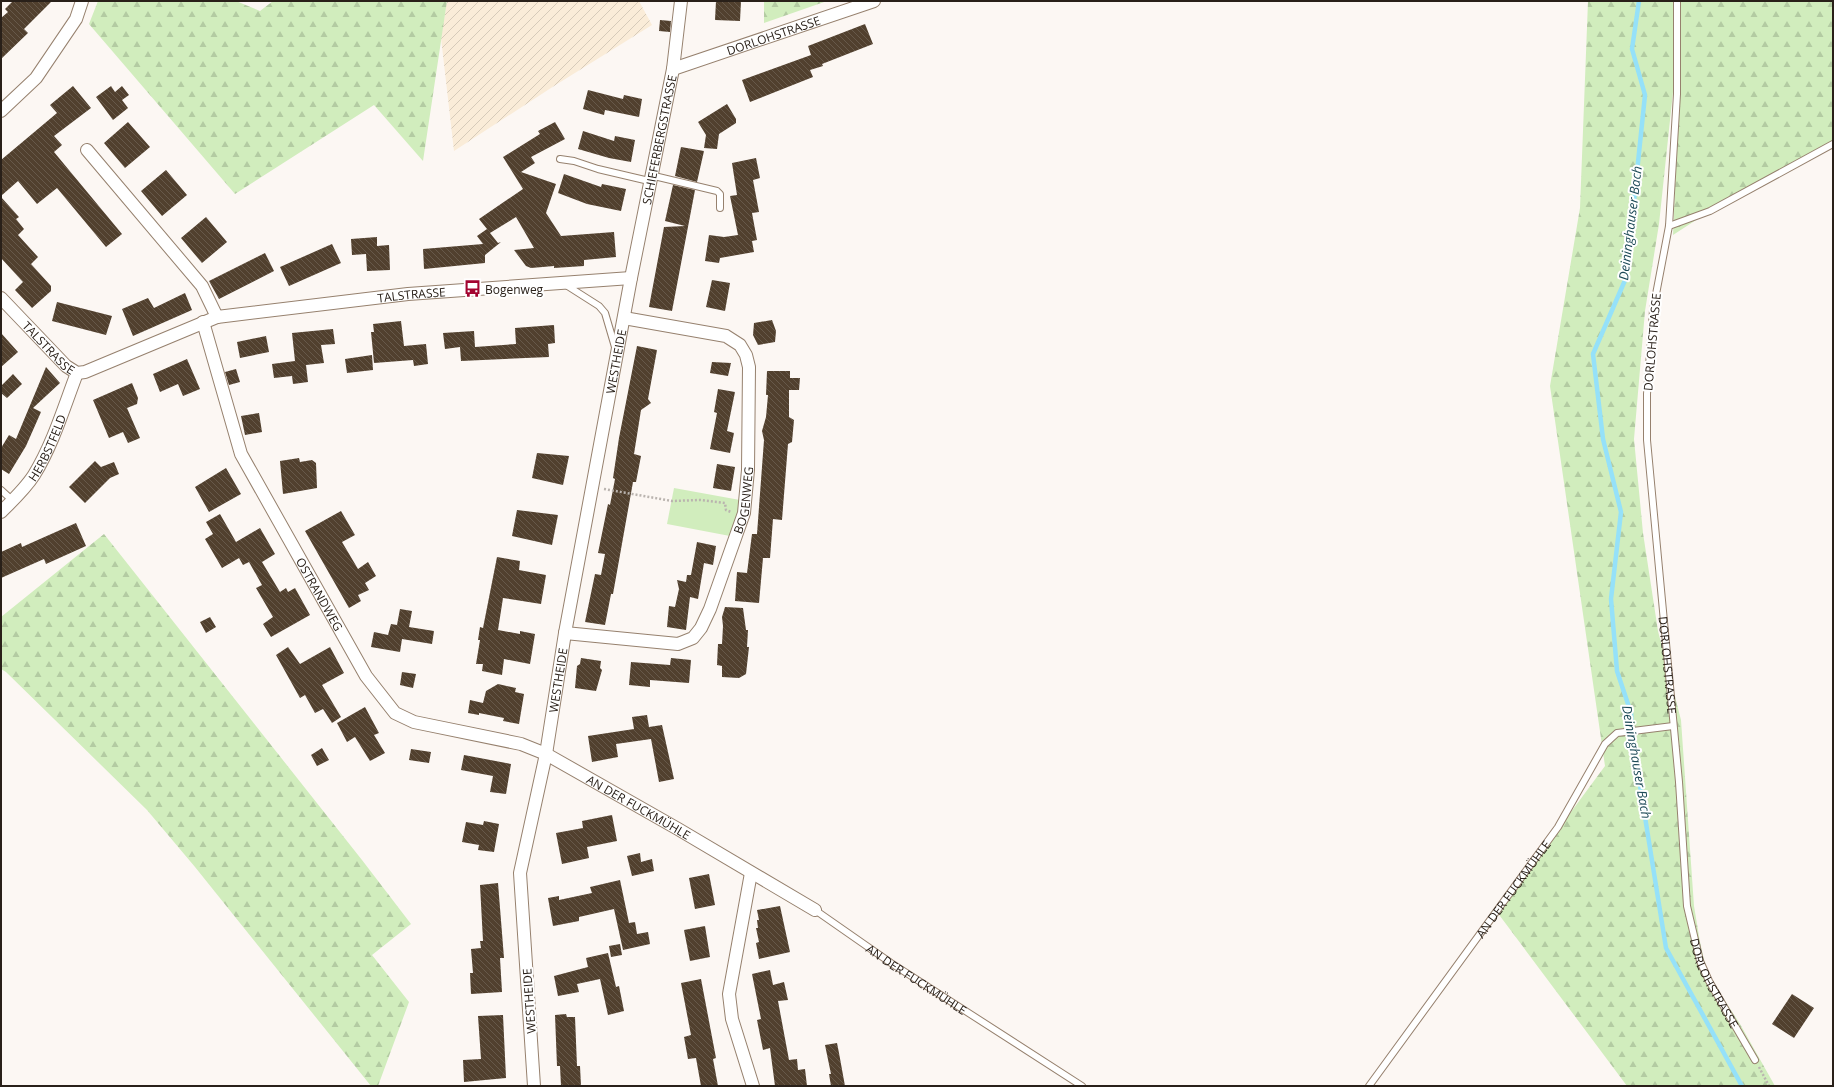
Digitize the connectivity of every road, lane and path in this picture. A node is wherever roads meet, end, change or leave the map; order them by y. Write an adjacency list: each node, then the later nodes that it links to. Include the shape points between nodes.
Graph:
1 (82, 1): 6 (street, via 76,19 36,78)
2 (681, 1): 5 (street, SCHIEFERBERGSTRASSE)
3 (874, 1): 5 (street, DORLOHSTRASSE)
4 (1677, 1): 12 (lane, DORLOHSTRASSE, via 1677,94)
5 (673, 69): 10 (street, SCHIEFERBERGSTRASSE)
6 (1, 111)
7 (1833, 144): 12 (lane, via 1710,211)
8 (87, 150): 16 (street, via 202,286)
9 (560, 159): 10 (lane)
10 (650, 178): 11 (lane, via 717,191 720,194); 13 (street, SCHIEFERBERGSTRASSE)
11 (720, 208)
12 (1669, 226): 27 (lane, DORLOHSTRASSE, via 1653,310 1647,394 1647,440)
13 (630, 278): 14 (street, TALSTRASSE); 17 (street, WESTHEIDE)
14 (564, 284): 16 (street, TALSTRASSE, via 408,294); 19 (lane, via 599,306 605,313)
15 (2, 300): 20 (street, TALSTRASSE, via 66,366)
16 (217, 317): 18 (street, TALSTRASSE)
17 (624, 318): 19 (street, WESTHEIDE); 26 (street, BOGENWEG, via 726,336 743,350 749,367 748,470 744,512 710,608 701,628 693,638 678,644)
18 (203, 322): 20 (street, TALSTRASSE, via 85,372); 28 (street, OSTRANDWEG, via 241,454 366,676 387,705 399,716 414,722 521,744)
19 (617, 354): 21 (street, WESTHEIDE)
20 (76, 372): 23 (street, HERBSTFELD, via 52,439 33,476)
21 (593, 486): 24 (path, via 672,501 700,500 725,503); 26 (street, WESTHEIDE)
22 (1, 490): 23 (lane)
23 (13, 501): 25 (street, HERBSTFELD)
24 (726, 510)
25 (1, 512)
26 (565, 633): 28 (street, WESTHEIDE)
27 (1672, 726): 31 (lane, DORLOHSTRASSE, via 1679,782 1687,906 1691,925 1700,961 1709,981); 35 (lane, AN DER FUCKMÜHLE, via 1624,731 1617,733 1605,744 1558,827)
28 (546, 754): 29 (street, AN DER FUCKMÜHLE); 32 (street, WESTHEIDE, via 520,873)
29 (751, 873): 30 (street, AN DER FUCKMÜHLE); 33 (street, via 729,994 732,1019)
30 (815, 910): 34 (lane, AN DER FUCKMÜHLE, via 891,963)
31 (1754, 1060): 36 (path)
32 (534, 1086)
33 (753, 1086)
34 (1082, 1086)
35 (1370, 1086)
36 (1770, 1086)

